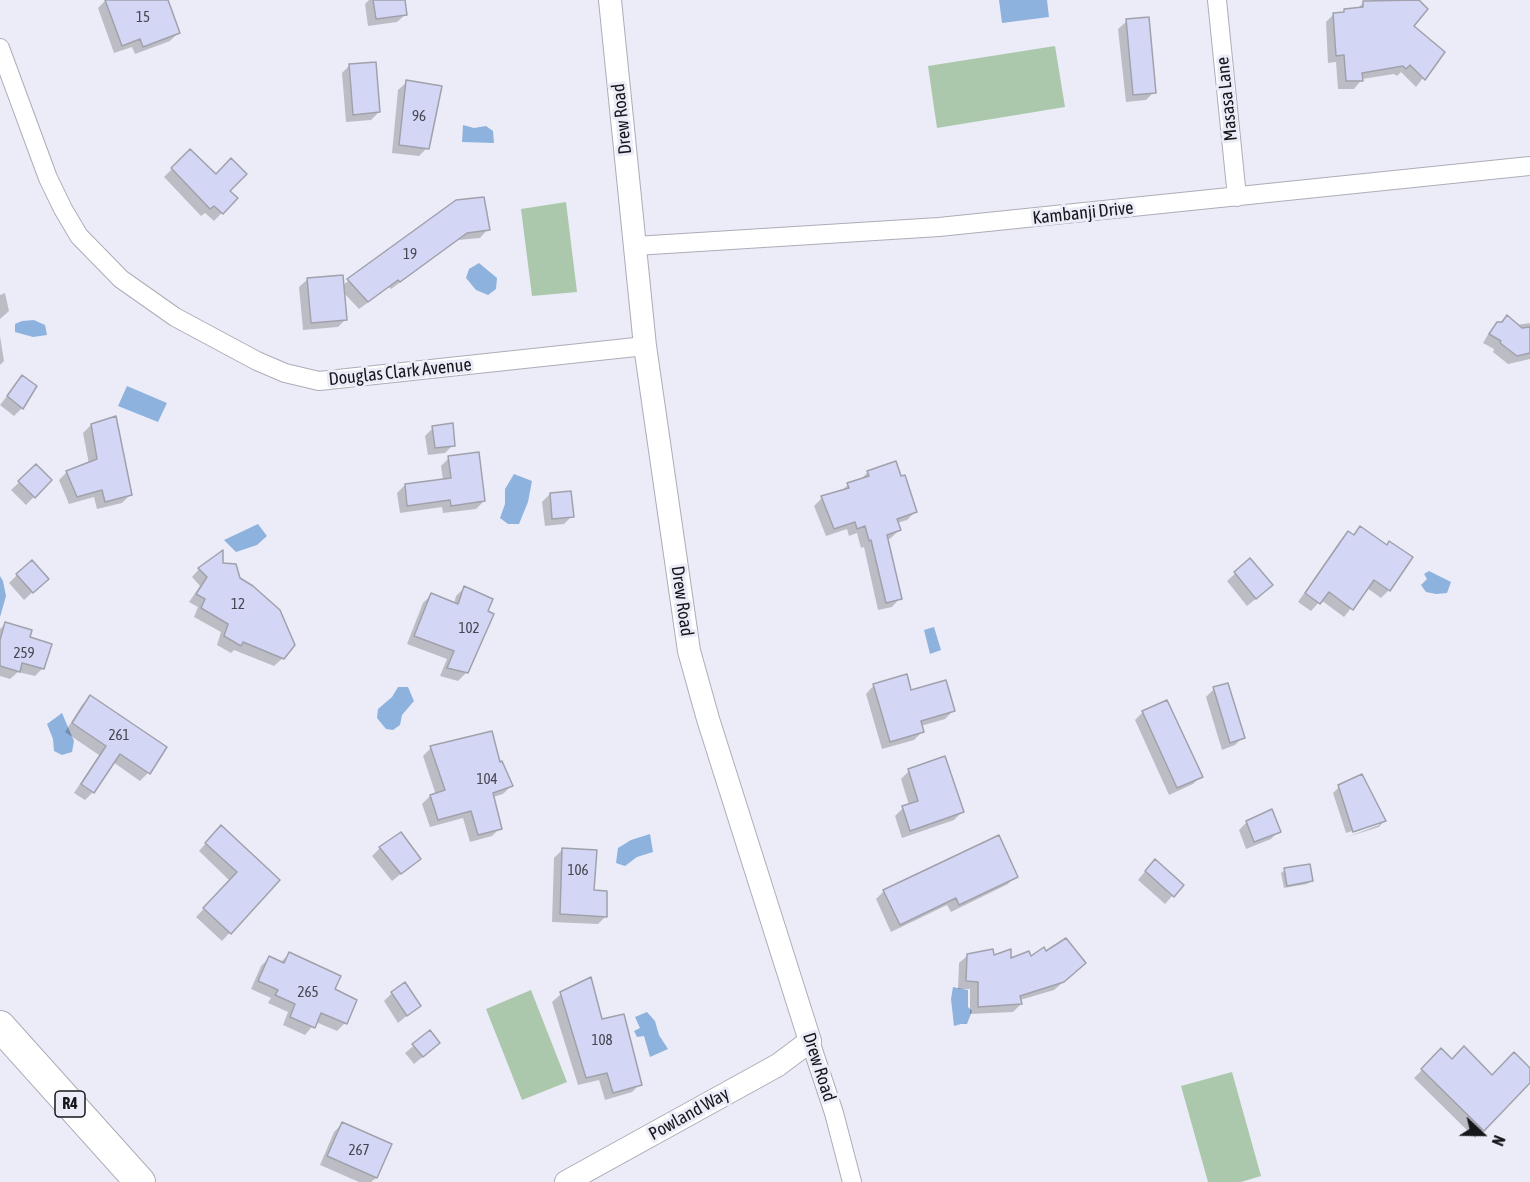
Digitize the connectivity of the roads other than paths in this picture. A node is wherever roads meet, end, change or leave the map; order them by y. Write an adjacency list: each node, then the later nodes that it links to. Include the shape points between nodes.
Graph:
1 (610, 0): 6 (street, Drew Road)
2 (1217, 0): 5 (street, Masasa Lane)
3 (0, 48): 7 (street, Douglas Clark Avenue, via 48,178 79,236 121,279 175,317 257,361 319,381)
4 (1530, 166): 5 (street, Kambanji Drive)
5 (1237, 197): 6 (street, Kambanji Drive, via 939,227)
6 (635, 246): 7 (street, Drew Road)
7 (645, 346): 9 (street, Drew Road, via 689,651)
8 (0, 1026): 10 (highway, R4)
9 (810, 1041): 11 (street, Powland Way, via 778,1065); 12 (street, Drew Road)
10 (140, 1182)
11 (566, 1182)
12 (852, 1182)

